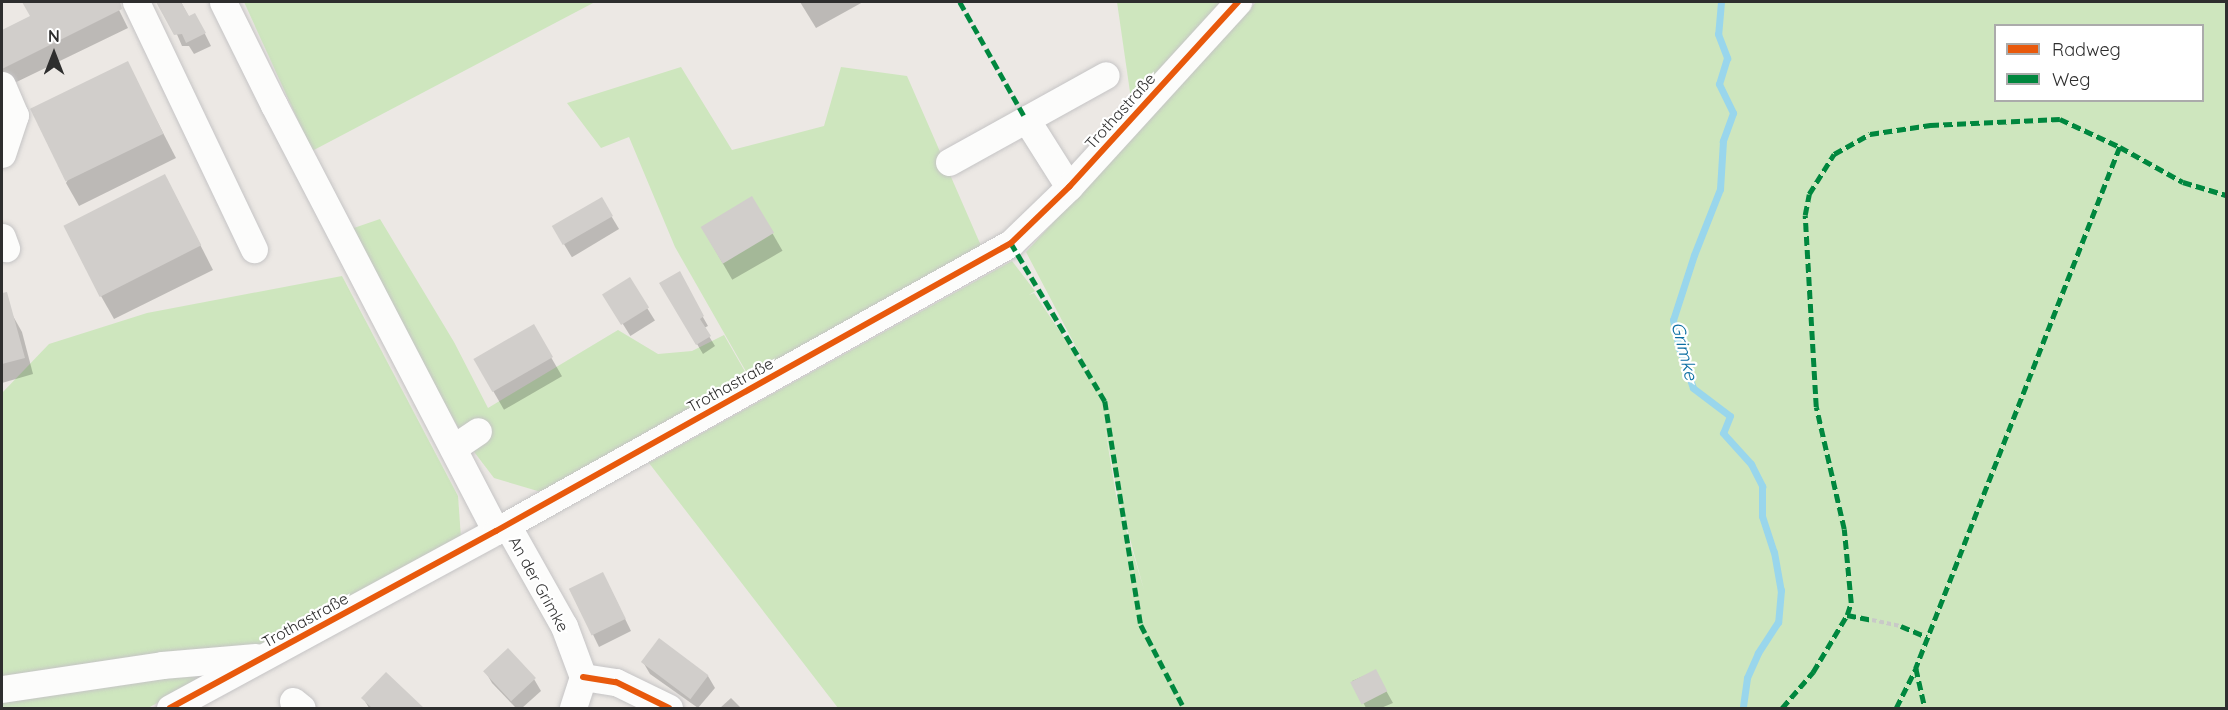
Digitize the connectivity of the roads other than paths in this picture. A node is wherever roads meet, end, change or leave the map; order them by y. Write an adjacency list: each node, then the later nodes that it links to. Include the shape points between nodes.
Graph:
1 (136, 2): 10 (street)
2 (223, 2): 12 (street, An der Grimke)
3 (1238, 2): 9 (street, Trothastraße)
4 (1106, 75): 6 (street)
5 (2, 85): 7 (street, via 15,115)
6 (1026, 120): 8 (street); 9 (street)
7 (2, 154)
8 (949, 162)
9 (1069, 187): 13 (street, Trothastraße, via 1011,243 987,258)
10 (254, 249)
11 (478, 431): 12 (street)
12 (453, 447): 13 (street, An der Grimke)
13 (501, 528): 14 (street, Trothastraße); 15 (street, An der Grimke, via 564,626)
14 (268, 656): 16 (street, via 162,665); 17 (street, Trothastraße)
15 (583, 677): 18 (street); 19 (street, via 616,682)
16 (2, 689)
17 (170, 708)
18 (573, 708)
19 (669, 708)

